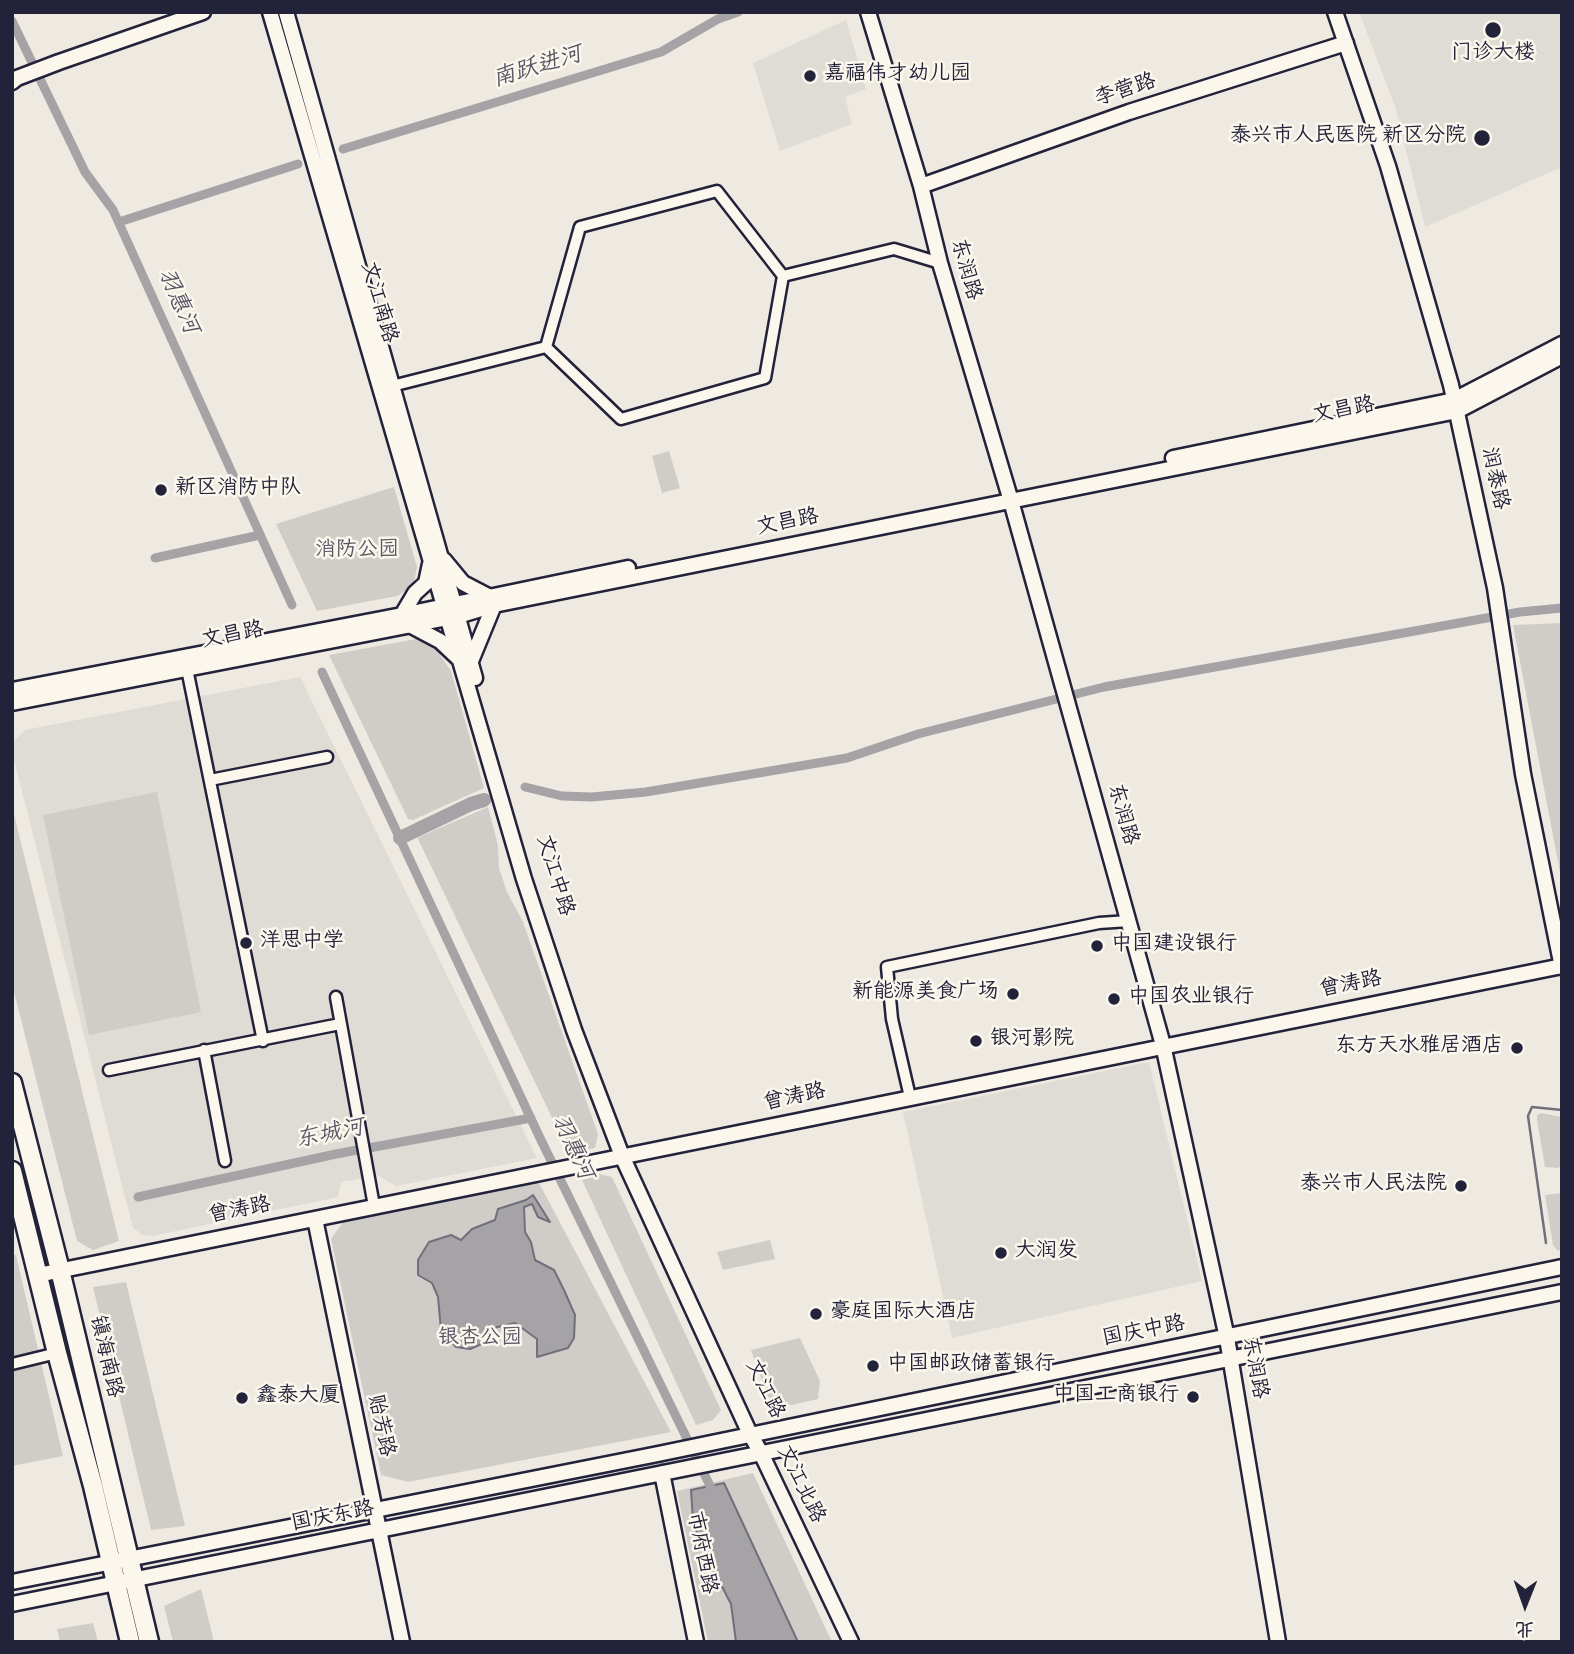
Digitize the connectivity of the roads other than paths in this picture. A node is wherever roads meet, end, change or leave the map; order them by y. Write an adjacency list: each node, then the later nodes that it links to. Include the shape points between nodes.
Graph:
1 (203, 12): 7 (main road)
2 (270, 12): 17 (main road, 文江南路)
3 (286, 12): 14 (main road, 文江南路)
4 (1335, 12): 6 (main road, 润泰路)
5 (868, 15): 8 (main road, 东润路)
6 (1346, 43): 8 (main road, 李营路, via 1129,112); 15 (main road, 润泰路, via 1388,166)
7 (15, 80)
8 (921, 186): 9 (main road, 东润路)
9 (940, 262): 10 (street, via 894,249); 16 (main road, 东润路)
10 (783, 276): 12 (street, via 765,378 621,419); 12 (street, via 717,191 580,228)
11 (1562, 344): 15 (main road, 文昌路)
12 (545, 347): 14 (street)
13 (1562, 356): 15 (main road, 文昌路)
14 (392, 386): 17 (main road, 文江南路)
15 (1456, 405): 16 (main road, 文昌路); 28 (main road, 润泰路, via 1495,587 1523,774)
16 (1010, 497): 18 (main road, 文昌路); 27 (main road, 东润路)
17 (435, 559): 18 (main road); 19 (main road, 文江南路); 20 (main road)
18 (491, 601): 19 (main road, 文昌路); 21 (main road)
19 (450, 610): 20 (main road, 文昌路); 21 (main road, 文江中路)
20 (405, 620): 21 (main road); 22 (main road, 文昌路)
21 (466, 661): 37 (main road, 文江中路, via 525,862)
22 (185, 662): 23 (main road, 文昌路); 24 (main road, 文昌路); 26 (street)
23 (12, 690)
24 (12, 703)
25 (327, 757): 26 (street)
26 (210, 780): 31 (street)
27 (1129, 921): 32 (main road, 东润路); 36 (street, via 1099,923 887,967 892,1018)
28 (1562, 966): 32 (main road, 曾涛路)
29 (336, 997): 30 (street)
30 (340, 1024): 31 (street); 40 (street)
31 (263, 1041): 33 (street)
32 (1163, 1045): 36 (main road, 曾涛路); 46 (main road, 东润路)
33 (204, 1050): 34 (street); 38 (street)
34 (109, 1070)
35 (12, 1083): 43 (highway, 镇海南路)
36 (909, 1097): 37 (main road, 曾涛路)
37 (627, 1155): 40 (main road, 曾涛路); 50 (main road, 文江路)
38 (225, 1161)
39 (12, 1171): 44 (highway, 镇海南路)
40 (374, 1206): 41 (main road, 曾涛路)
41 (314, 1219): 43 (main road, 曾涛路); 54 (main road, 贻芳路)
42 (1562, 1267): 46 (main road, 国庆中路)
43 (60, 1270): 44 (main road, 曾涛路); 56 (highway, 镇海南路)
44 (38, 1275): 47 (highway, 镇海南路)
45 (1562, 1292): 48 (main road, 国庆东路)
46 (1227, 1338): 48 (main road, 东润路); 50 (main road, 国庆中路)
47 (57, 1353): 49 (street); 56 (highway, 镇海南路, via 93,1486)
48 (1230, 1357): 52 (main road, 国庆东路); 66 (main road, 东润路)
49 (12, 1364)
50 (755, 1433): 51 (main road, 国庆中路); 52 (main road, 文江路)
51 (734, 1438): 54 (main road, 国庆东路)
52 (765, 1452): 53 (main road, 国庆东路); 64 (main road, 文江北路); 65 (main road, 文江路)
53 (662, 1473): 55 (main road, 国庆东路); 63 (main road, 市府西路)
54 (375, 1510): 55 (main road, 贻芳路); 56 (main road, 国庆东路)
55 (379, 1530): 57 (main road, 国庆东路); 62 (main road, 贻芳路)
56 (120, 1560): 57 (highway, 镇海南路); 58 (main road, 国庆东路)
57 (125, 1580): 59 (main road, 国庆东路); 60 (highway, 镇海南路); 61 (highway, 镇海南路)
58 (12, 1582)
59 (12, 1604)
60 (130, 1642)
61 (149, 1642)
62 (402, 1642)
63 (696, 1642)
64 (851, 1642)
65 (862, 1642)
66 (1278, 1642)

